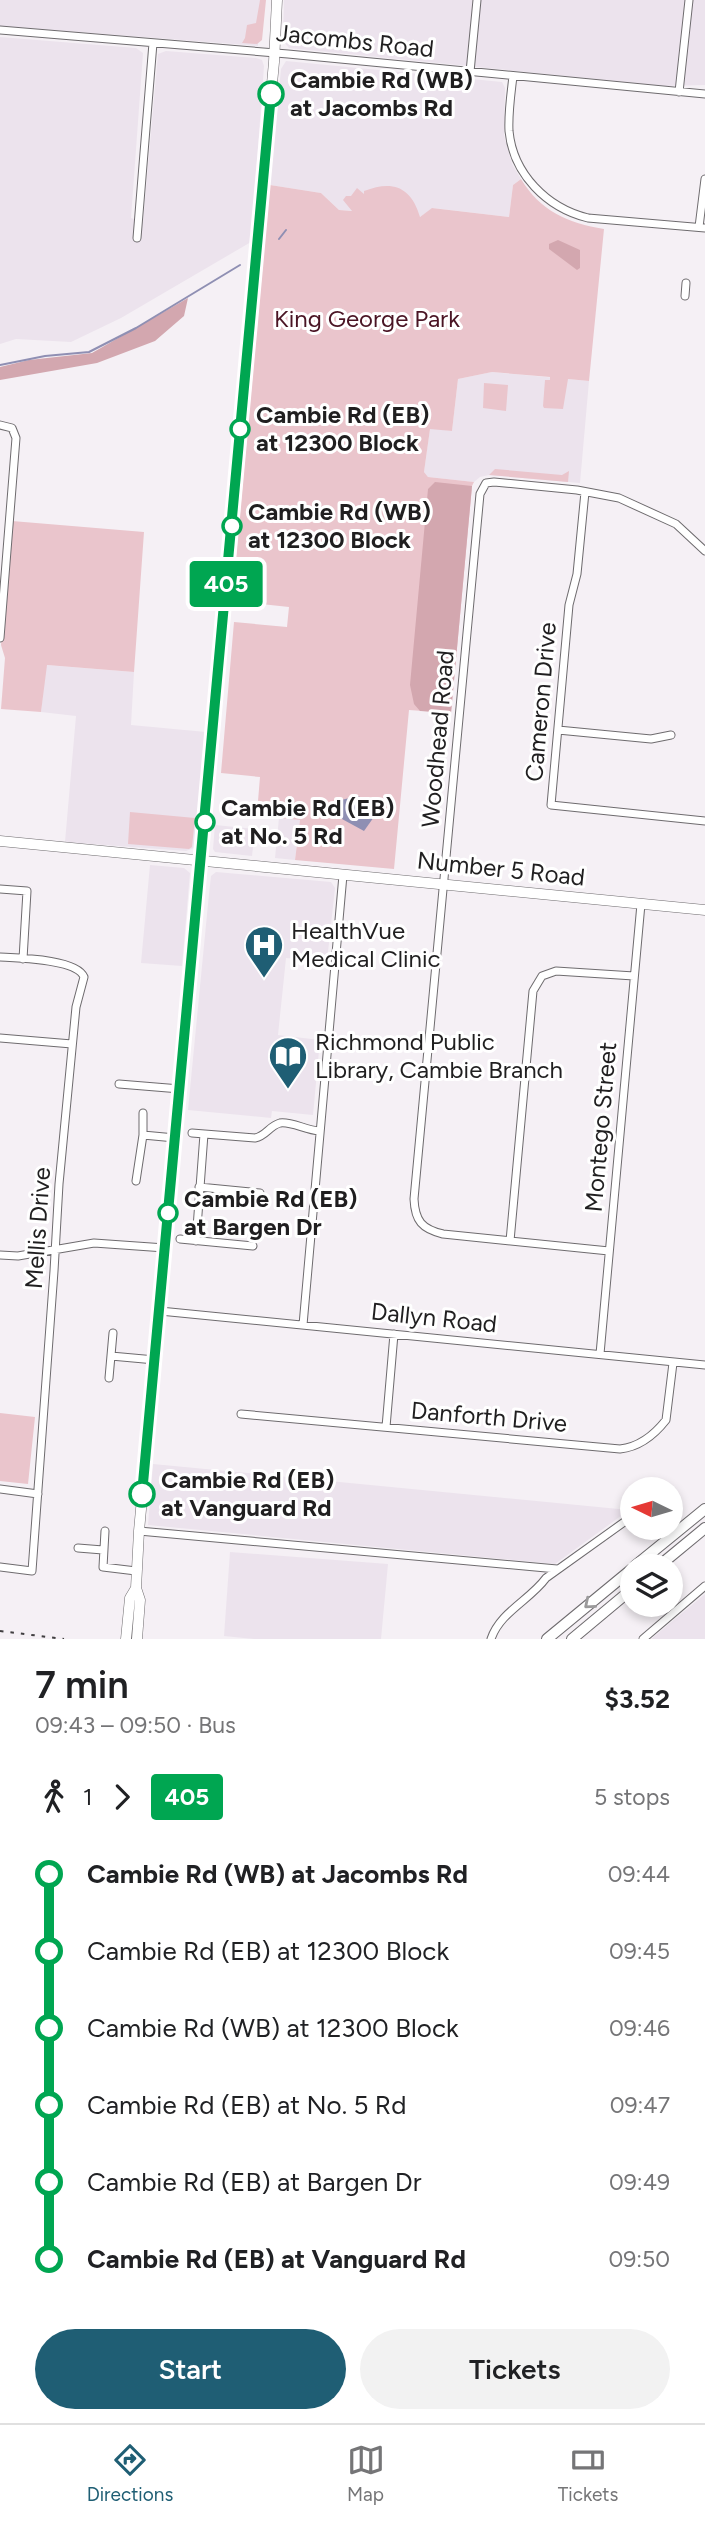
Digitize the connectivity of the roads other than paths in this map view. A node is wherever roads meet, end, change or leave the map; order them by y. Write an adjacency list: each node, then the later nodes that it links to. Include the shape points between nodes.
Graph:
1 (277, 0): 6 (main road)
2 (477, 0): 7 (street)
3 (688, 0): 9 (street)
4 (0, 30): 5 (street, Jacombs Road)
5 (153, 43): 6 (street, Jacombs Road); 13 (street)
6 (275, 52): 7 (street, Jacombs Road); 24 (main road)
7 (470, 72): 8 (street, Jacombs Road)
8 (513, 76): 9 (street, Jacombs Road); 12 (street, via 509,120 513,149 527,178 551,201 588,218)
9 (679, 92): 10 (street, Jacombs Road)
10 (705, 94)
11 (705, 179): 12 (street)
12 (702, 228)
13 (137, 238)
14 (686, 283): 15 (street)
15 (685, 296)
16 (0, 425): 19 (street, via 12,428 16,438)
17 (585, 492): 18 (street, via 620,498 676,524); 20 (street, Cameron Drive); 26 (street, Woodhead Road, via 494,482 482,487)
18 (705, 551)
19 (0, 638)
20 (558, 730): 21 (street, via 651,740); 22 (street, Cameron Drive, via 551,805)
21 (671, 735)
22 (705, 821)
23 (0, 841): 24 (main road, Number 5 Road)
24 (202, 860): 25 (main road, Number 5 Road); 36 (main road)
25 (343, 875): 26 (main road, Number 5 Road); 38 (street)
26 (444, 884): 28 (main road, Number 5 Road); 48 (street, Woodhead Road, via 414,1211 427,1230)
27 (0, 889): 31 (street, via 27,891)
28 (640, 904): 29 (main road, Number 5 Road); 32 (street, Montego Street)
29 (705, 910)
30 (0, 957): 31 (street, Mellis Drive)
31 (23, 959): 34 (street, Mellis Drive, via 66,965 83,974)
32 (634, 976): 48 (street, via 556,971 542,976 533,991); 52 (street, Montego Street)
33 (0, 1038): 34 (street)
34 (72, 1044): 51 (street, Mellis Drive)
35 (119, 1084): 36 (street)
36 (180, 1089): 42 (main road)
37 (143, 1113): 41 (street)
38 (319, 1131): 40 (street, via 283,1122 262,1137); 55 (street)
39 (192, 1133): 40 (street)
40 (204, 1134): 44 (street)
41 (143, 1135): 42 (street); 43 (street)
42 (175, 1138): 50 (main road)
43 (136, 1181)
44 (199, 1187): 45 (street); 47 (street)
45 (260, 1193)
46 (180, 1239): 47 (street)
47 (196, 1241): 49 (street)
48 (510, 1241): 52 (street, Woodhead Road)
49 (253, 1246)
50 (165, 1248): 51 (street, via 106,1243); 54 (main road)
51 (55, 1251): 53 (street); 67 (street, Mellis Drive)
52 (609, 1251): 58 (street, Montego Street)
53 (0, 1255)
54 (159, 1311): 55 (street, Dallyn Road); 60 (main road)
55 (303, 1325): 57 (street, Dallyn Road)
56 (113, 1334): 59 (street)
57 (394, 1334): 58 (street, Dallyn Road); 65 (street)
58 (600, 1354): 61 (street, Dallyn Road)
59 (111, 1356): 60 (street); 63 (street)
60 (155, 1360): 72 (main road)
61 (673, 1363): 62 (street, Dallyn Road); 65 (street, Danforth Drive, via 666,1420 630,1448)
62 (705, 1366)
63 (109, 1378)
64 (241, 1414): 65 (street, Danforth Drive)
65 (386, 1427)
66 (0, 1489): 67 (street)
67 (38, 1494): 77 (street, Mellis Drive, via 32,1571)
68 (705, 1507): 75 (highway)
69 (620, 1525): 78 (street)
70 (705, 1528): 76 (highway)
71 (105, 1531): 74 (street)
72 (139, 1531): 78 (street); 79 (main road)
73 (78, 1548): 74 (street)
74 (103, 1550): 79 (street, via 103,1567)
75 (649, 1554)
76 (674, 1554)
77 (0, 1567)
78 (557, 1569): 86 (street, via 506,1616)
79 (136, 1570): 82 (main road)
80 (620, 1578): 87 (highway, one-way to 87)
81 (705, 1586): 89 (street)
82 (136, 1588): 84 (main road); 85 (main road, via 140,1600)
83 (620, 1599): 88 (highway)
84 (126, 1639)
85 (137, 1639)
86 (491, 1639)
87 (547, 1639)
88 (572, 1639)
89 (643, 1639)

